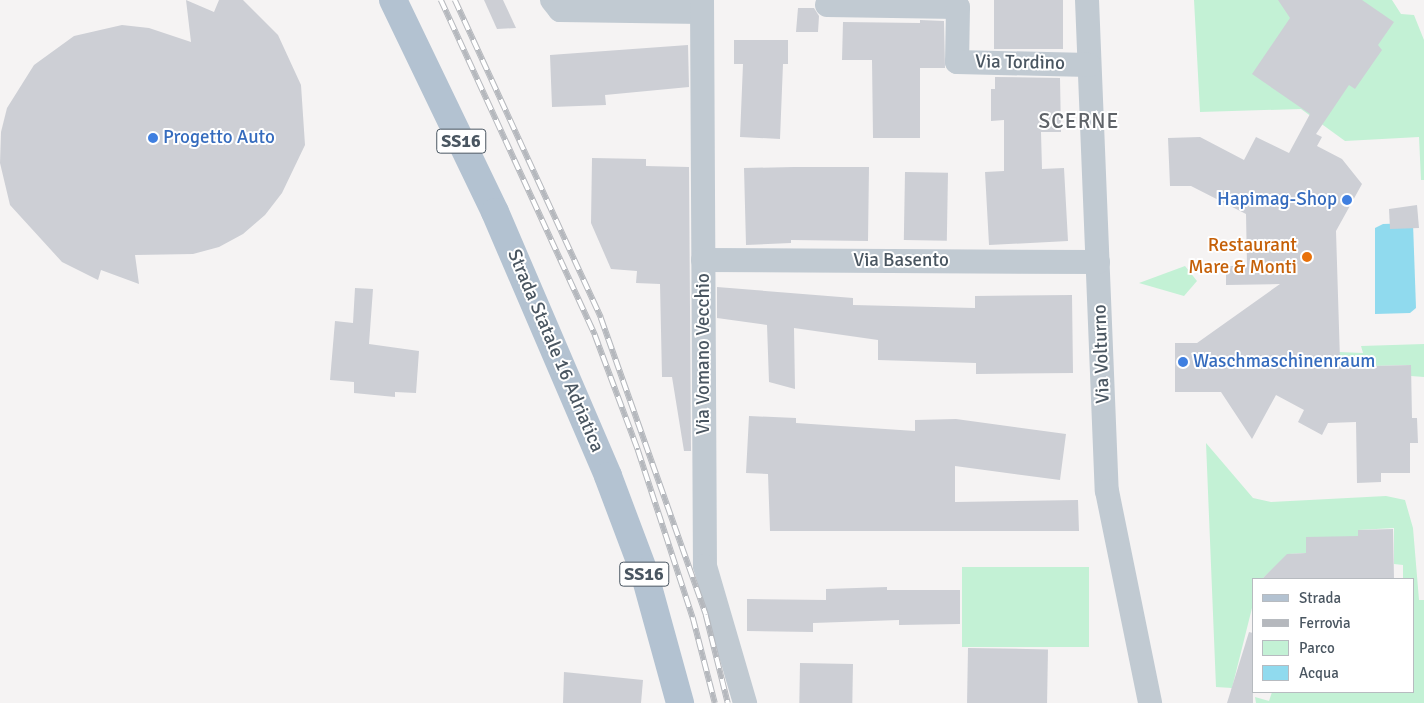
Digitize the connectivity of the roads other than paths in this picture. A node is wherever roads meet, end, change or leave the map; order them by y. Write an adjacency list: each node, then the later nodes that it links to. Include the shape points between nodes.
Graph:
1 (552, 0): 5 (street, via 560,10)
2 (1087, 0): 6 (street, Via Volturno)
3 (394, 4): 9 (main road, Strada Statale 16 Adriatica / SS16, via 495,212 608,476 644,572)
4 (827, 5): 6 (street, Via Tordino, via 958,7 957,62)
5 (702, 6): 7 (street, Via Vomano Vecchio)
6 (1090, 64): 8 (street, Via Volturno)
7 (703, 260): 8 (street, Via Basento); 10 (street, Via Vomano Vecchio, via 706,566)
8 (1098, 262): 11 (street, Via Volturno, via 1107,491)
9 (680, 703)
10 (745, 703)
11 (1150, 703)

